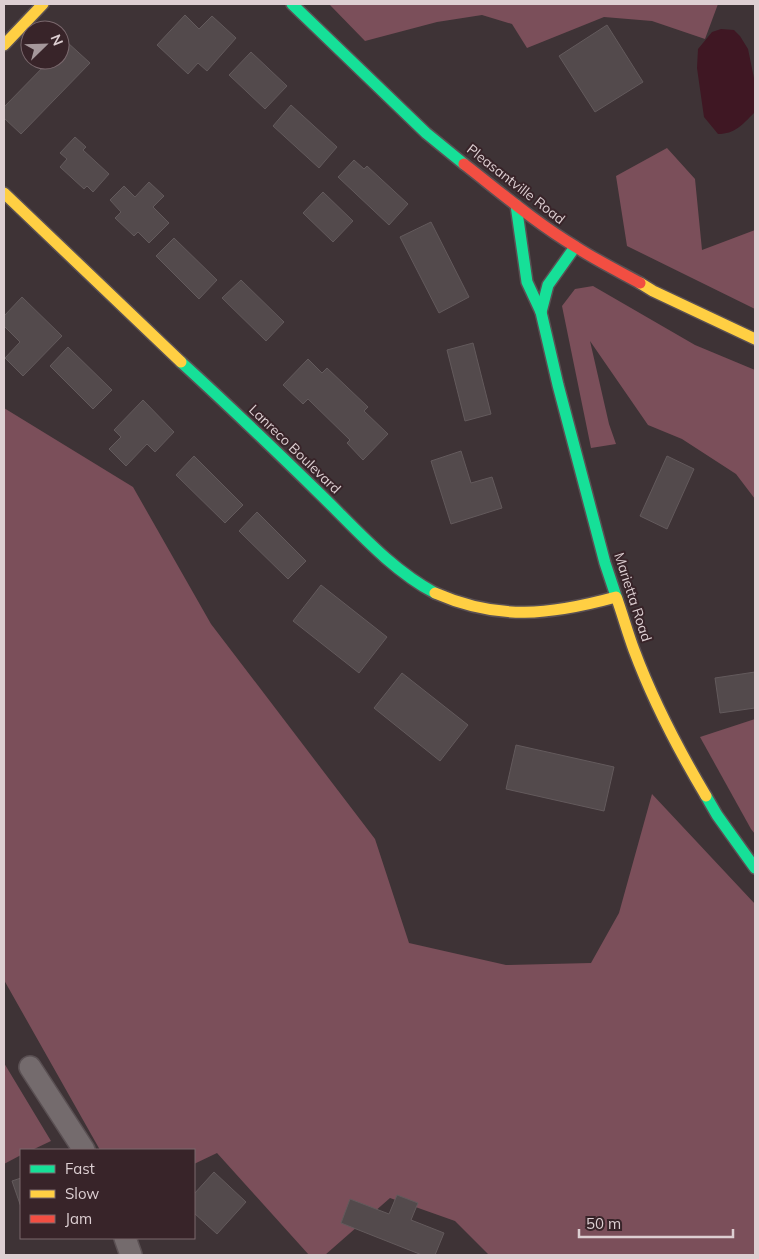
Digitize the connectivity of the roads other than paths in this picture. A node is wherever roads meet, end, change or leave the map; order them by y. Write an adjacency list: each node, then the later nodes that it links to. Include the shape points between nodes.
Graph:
1 (43, 4): 3 (street)
2 (292, 4): 5 (street, Pleasantville Road, via 426,133)
3 (4, 45)
4 (4, 193): 9 (street, Lanreco Boulevard, via 375,548 423,588 448,600 502,612 572,608)
5 (516, 205): 6 (street, Pleasantville Road); 7 (street, Marietta Road, via 527,282)
6 (574, 247): 7 (street, Marietta Road, via 548,285); 8 (street, Pleasantville Road, via 653,291)
7 (541, 312): 9 (street, Marietta Road)
8 (755, 339)
9 (616, 597): 10 (street, Marietta Road, via 658,707 686,762 717,815)
10 (755, 868)
11 (30, 1067): 12 (street)
12 (83, 1149)
13 (125, 1239): 14 (street)
14 (131, 1255)

